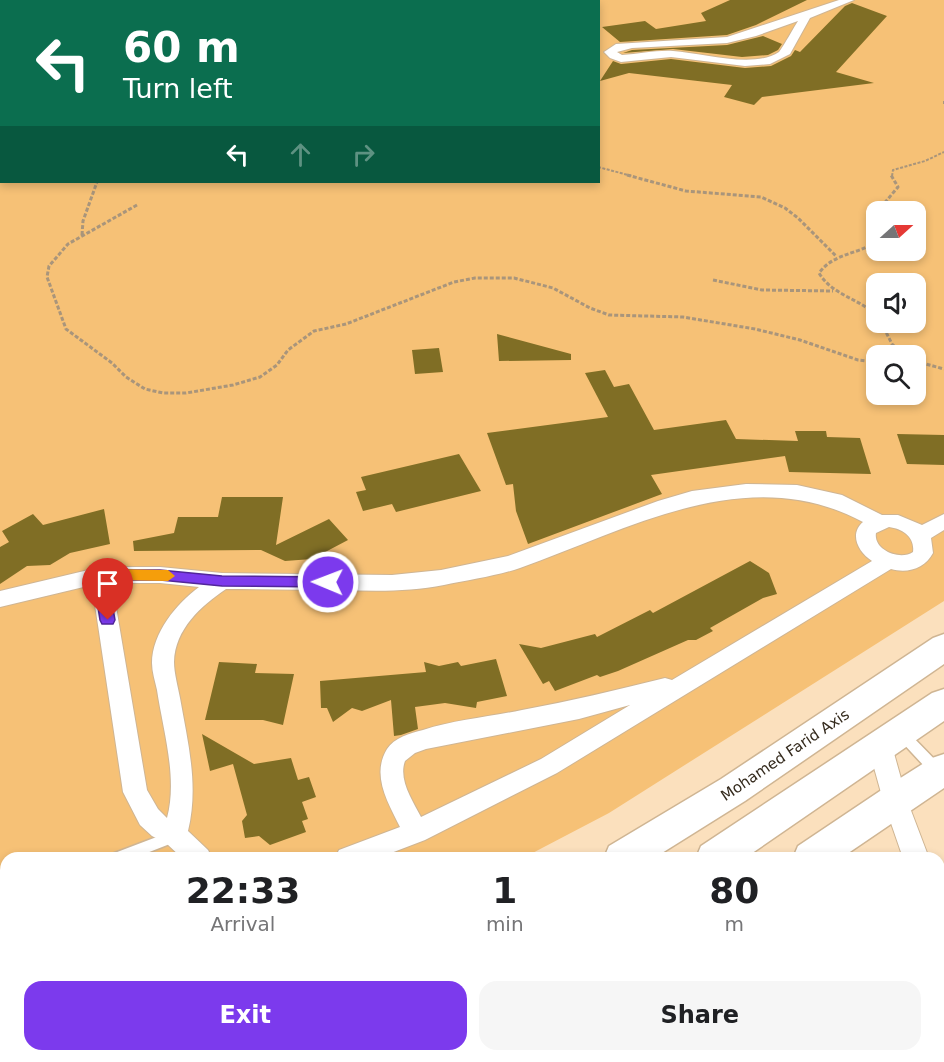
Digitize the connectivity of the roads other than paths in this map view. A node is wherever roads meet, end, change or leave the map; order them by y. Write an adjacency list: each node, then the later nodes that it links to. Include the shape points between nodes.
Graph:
1 (849, 0): 2 (street)
2 (803, 17): 2 (street, via 727,40 632,45 610,52 621,59 671,54 745,63 770,61 786,52)
3 (878, 521): 5 (street, via 901,522); 6 (street, via 869,525 864,540 877,556); 8 (street, via 842,502 797,492 719,493 665,506 511,562 449,577 392,583)
4 (944, 521): 5 (street)
5 (920, 535): 6 (street, via 925,552 920,559 900,564)
6 (888, 561): 11 (street)
7 (100, 575): 8 (street); 9 (street); 17 (street, via 135,792 149,818)
8 (222, 581): 17 (street, via 185,610 166,643 163,662 183,794)
9 (0, 598)
10 (944, 647): 21 (main road, Mohamed Farid Axis, via 733,790)
11 (688, 680): 16 (street, via 549,766); 16 (street, via 579,709 412,742 396,755 390,775)
12 (944, 702): 13 (main road)
13 (890, 739): 14 (lane); 15 (street); 22 (main road)
14 (942, 774): 15 (main road)
15 (894, 800): 23 (main road); 24 (street)
16 (416, 832): 20 (street)
17 (175, 835): 18 (lane); 19 (street)
18 (132, 852)
19 (192, 852)
20 (364, 852)
21 (632, 852)
22 (723, 852)
23 (820, 852)
24 (914, 852)

